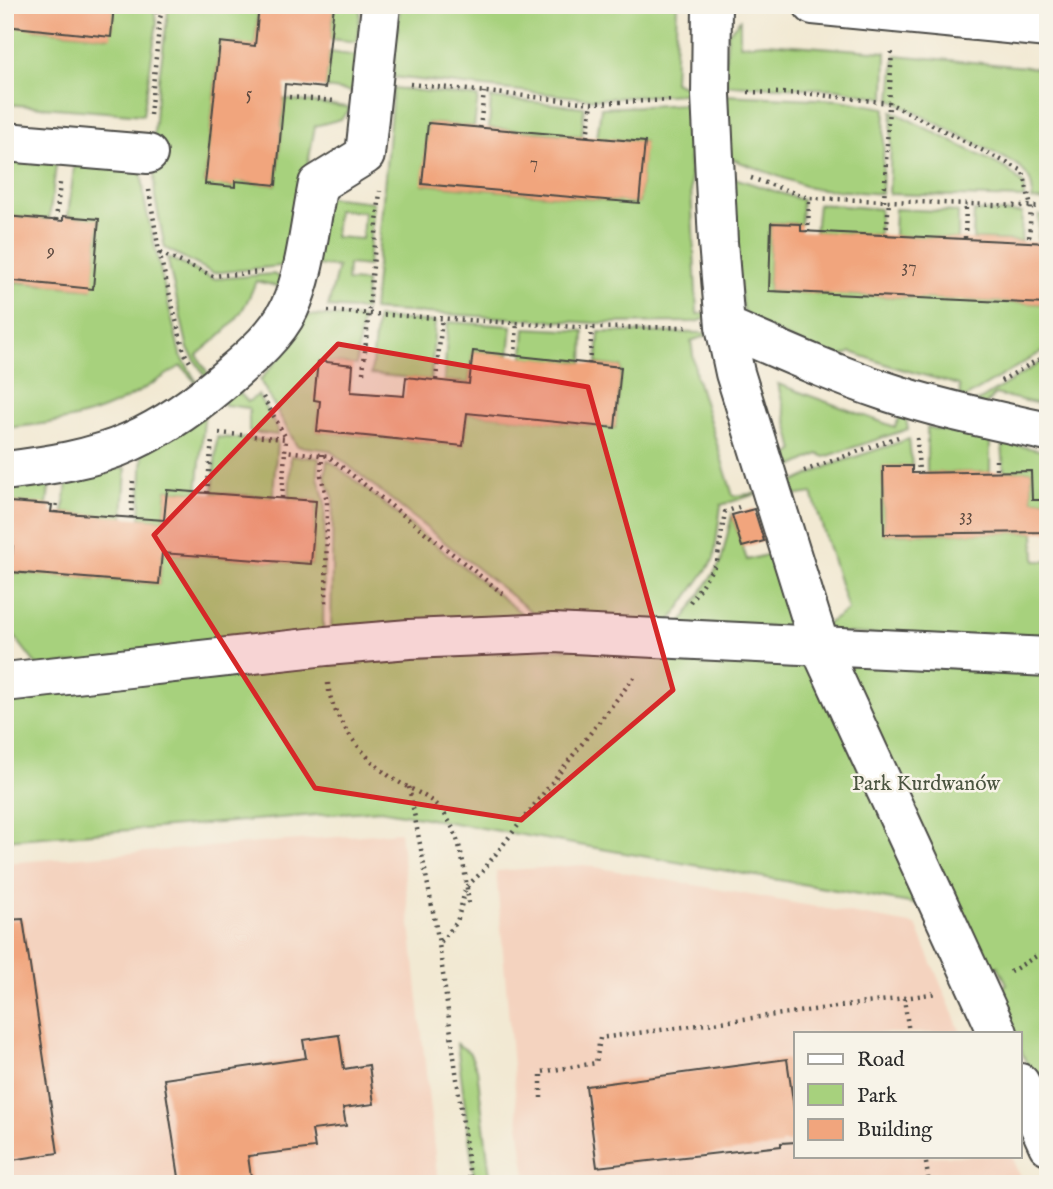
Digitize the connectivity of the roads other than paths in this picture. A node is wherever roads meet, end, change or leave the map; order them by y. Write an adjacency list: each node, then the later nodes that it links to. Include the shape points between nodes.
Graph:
1 (381, 5): 9 (street, via 365,156 318,184 289,309 267,339 209,394 129,443 55,465)
2 (712, 5): 7 (street, via 711,95)
3 (813, 5): 4 (street)
4 (1048, 28)
5 (5, 142): 6 (street)
6 (148, 154)
7 (725, 326): 8 (street, via 874,387); 10 (street, via 735,373)
8 (1048, 432)
9 (5, 471)
10 (820, 647): 11 (street); 12 (street, via 553,633 409,639); 13 (street)
11 (1048, 657)
12 (5, 682)
13 (998, 1032)
14 (1021, 1085): 15 (street)
15 (1048, 1145)

